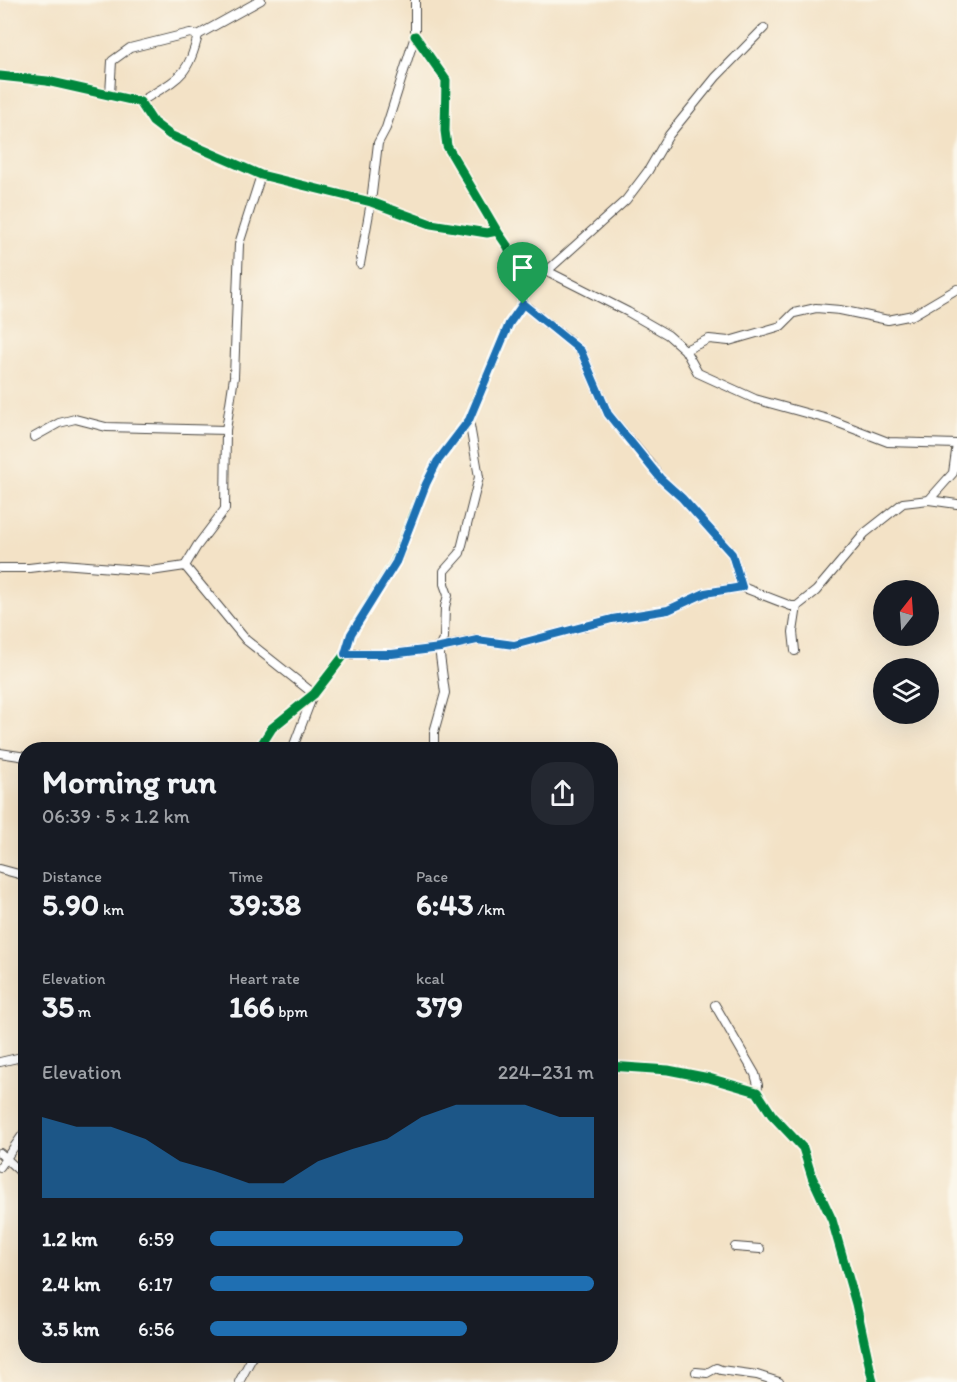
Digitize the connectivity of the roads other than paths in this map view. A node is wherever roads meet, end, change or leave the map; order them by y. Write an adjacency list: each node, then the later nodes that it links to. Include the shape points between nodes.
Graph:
1 (261, 0): 4 (street)
2 (415, 0): 5 (street)
3 (764, 27): 13 (street, via 716,77 669,135 626,200)
4 (198, 35): 7 (street, via 190,33 130,48 112,61); 8 (street, via 184,74)
5 (415, 36): 10 (street, via 378,143); 11 (street, via 446,80 447,146)
6 (0, 76): 7 (street)
7 (110, 94): 8 (street)
8 (141, 102): 9 (street, via 153,122 170,135)
9 (261, 175): 10 (street); 19 (street, via 239,244 234,377)
10 (371, 202): 11 (street, via 431,224); 12 (street)
11 (496, 231): 14 (street, via 508,247)
12 (360, 264)
13 (548, 271): 14 (street); 17 (street, via 658,329)
14 (521, 282): 16 (street)
15 (957, 289): 17 (street, via 913,315 888,320 816,308 794,313 781,326 729,341 709,339)
16 (523, 304): 18 (street, via 509,324); 27 (street, via 581,351 608,414 661,479 732,554)
17 (685, 350): 21 (street, via 698,373 756,399 831,420 888,442)
18 (469, 420): 29 (street, via 479,477 460,553 444,571 448,595); 31 (street, via 437,462 396,562 351,634)
19 (226, 430): 20 (street, via 106,427 75,418); 25 (street, via 225,509)
20 (34, 437)
21 (957, 444): 22 (street)
22 (955, 473): 23 (street)
23 (929, 500): 24 (street); 28 (street, via 903,503 865,533 816,591)
24 (957, 504)
25 (185, 566): 26 (street, via 151,571 62,564); 32 (street, via 246,640)
26 (0, 568)
27 (742, 587): 28 (street); 29 (street, via 705,593 668,610 612,619 514,645 477,640)
28 (797, 606): 30 (street)
29 (440, 648): 31 (street); 35 (street, via 445,693)
30 (795, 651)
31 (345, 654): 32 (street)
32 (314, 694): 33 (street, via 272,728); 34 (street)
33 (263, 742)
34 (295, 742)
35 (434, 742)
36 (0, 753): 37 (street)
37 (18, 756)
38 (0, 869): 39 (street)
39 (18, 874)
40 (715, 1005): 44 (street, via 755,1074)
41 (18, 1058): 42 (street)
42 (0, 1062)
43 (618, 1067): 44 (street, via 668,1070)
44 (757, 1092): 55 (street, via 772,1115 803,1148 835,1230)
45 (18, 1139): 46 (street)
46 (3, 1155): 47 (street); 48 (street)
47 (0, 1167)
48 (18, 1169)
49 (735, 1247): 50 (street)
50 (760, 1249)
51 (249, 1363): 53 (street)
52 (696, 1372): 54 (street, via 716,1368)
53 (239, 1382)
54 (778, 1382)
55 (873, 1382)

